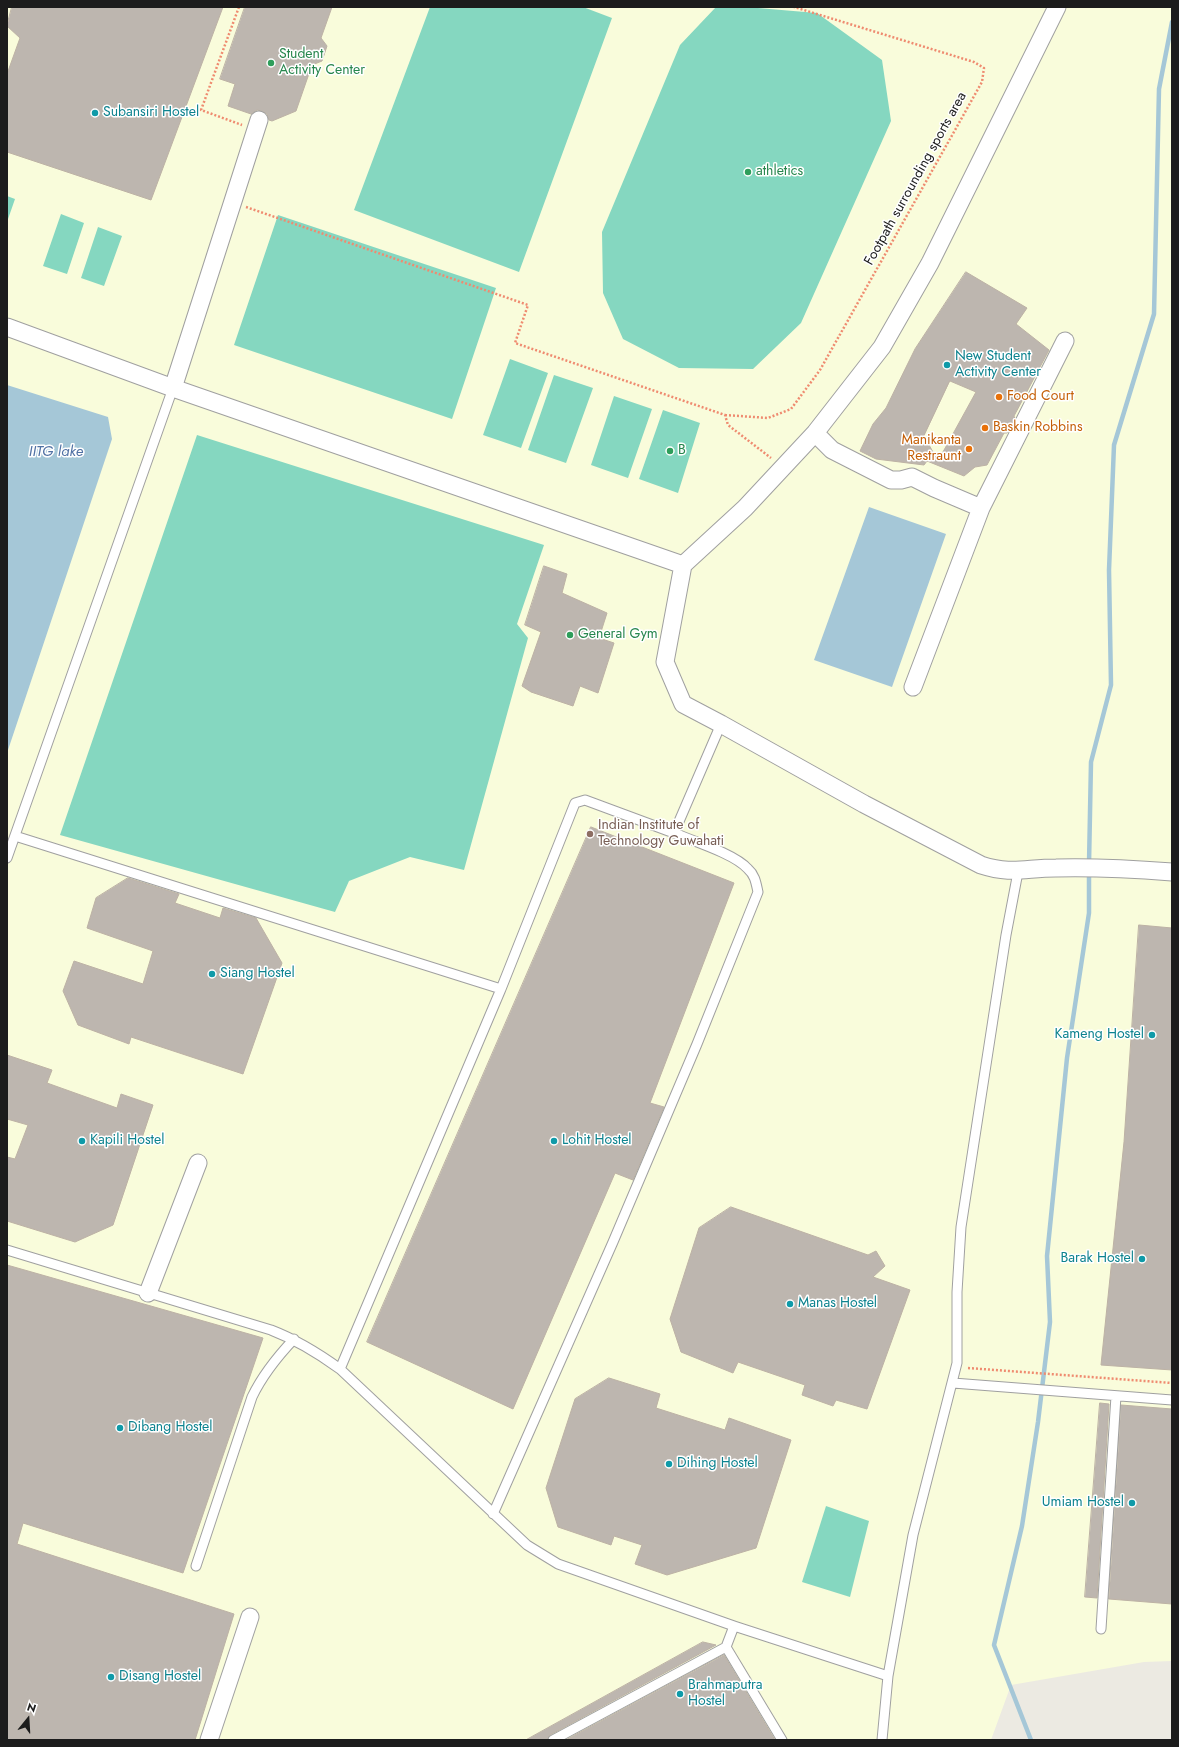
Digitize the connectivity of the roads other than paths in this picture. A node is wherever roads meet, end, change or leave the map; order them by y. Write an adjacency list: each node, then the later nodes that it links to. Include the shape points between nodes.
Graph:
1 (1057, 7): 6 (street, via 930,263 882,347)
2 (257, 125): 5 (street)
3 (7, 327): 5 (street)
4 (1065, 341): 7 (street)
5 (173, 388): 8 (street); 12 (lane)
6 (815, 433): 7 (street, via 832,450 891,480 912,476); 8 (street, via 746,508)
7 (981, 508): 9 (street)
8 (683, 565): 10 (street, via 665,662 682,704)
9 (912, 687)
10 (721, 724): 11 (lane); 14 (street, via 864,804 981,865 999,871)
11 (674, 833): 16 (lane, via 585,800 575,803); 25 (lane, via 738,861 755,879 758,892 682,1081)
12 (15, 836): 13 (lane); 16 (lane)
13 (7, 858)
14 (1018, 872): 15 (street, via 1054,868 1111,868); 22 (lane, via 1006,935 962,1227)
15 (1172, 872)
16 (501, 989): 21 (lane)
17 (198, 1163): 19 (street)
18 (7, 1250): 19 (lane)
19 (148, 1293): 20 (lane)
20 (294, 1339): 21 (lane, via 317,1352); 26 (lane, via 274,1360 252,1397)
21 (340, 1370): 25 (lane)
22 (953, 1383): 23 (lane); 31 (lane, via 913,1535)
23 (1116, 1396): 24 (lane); 29 (lane)
24 (1172, 1400)
25 (493, 1514): 28 (lane, via 527,1545 558,1564)
26 (196, 1566)
27 (250, 1617): 32 (street)
28 (734, 1626): 30 (lane); 31 (lane)
29 (1101, 1629)
30 (726, 1647): 33 (lane); 34 (lane)
31 (888, 1676): 35 (lane)
32 (209, 1740)
33 (553, 1740)
34 (782, 1740)
35 (882, 1740)

